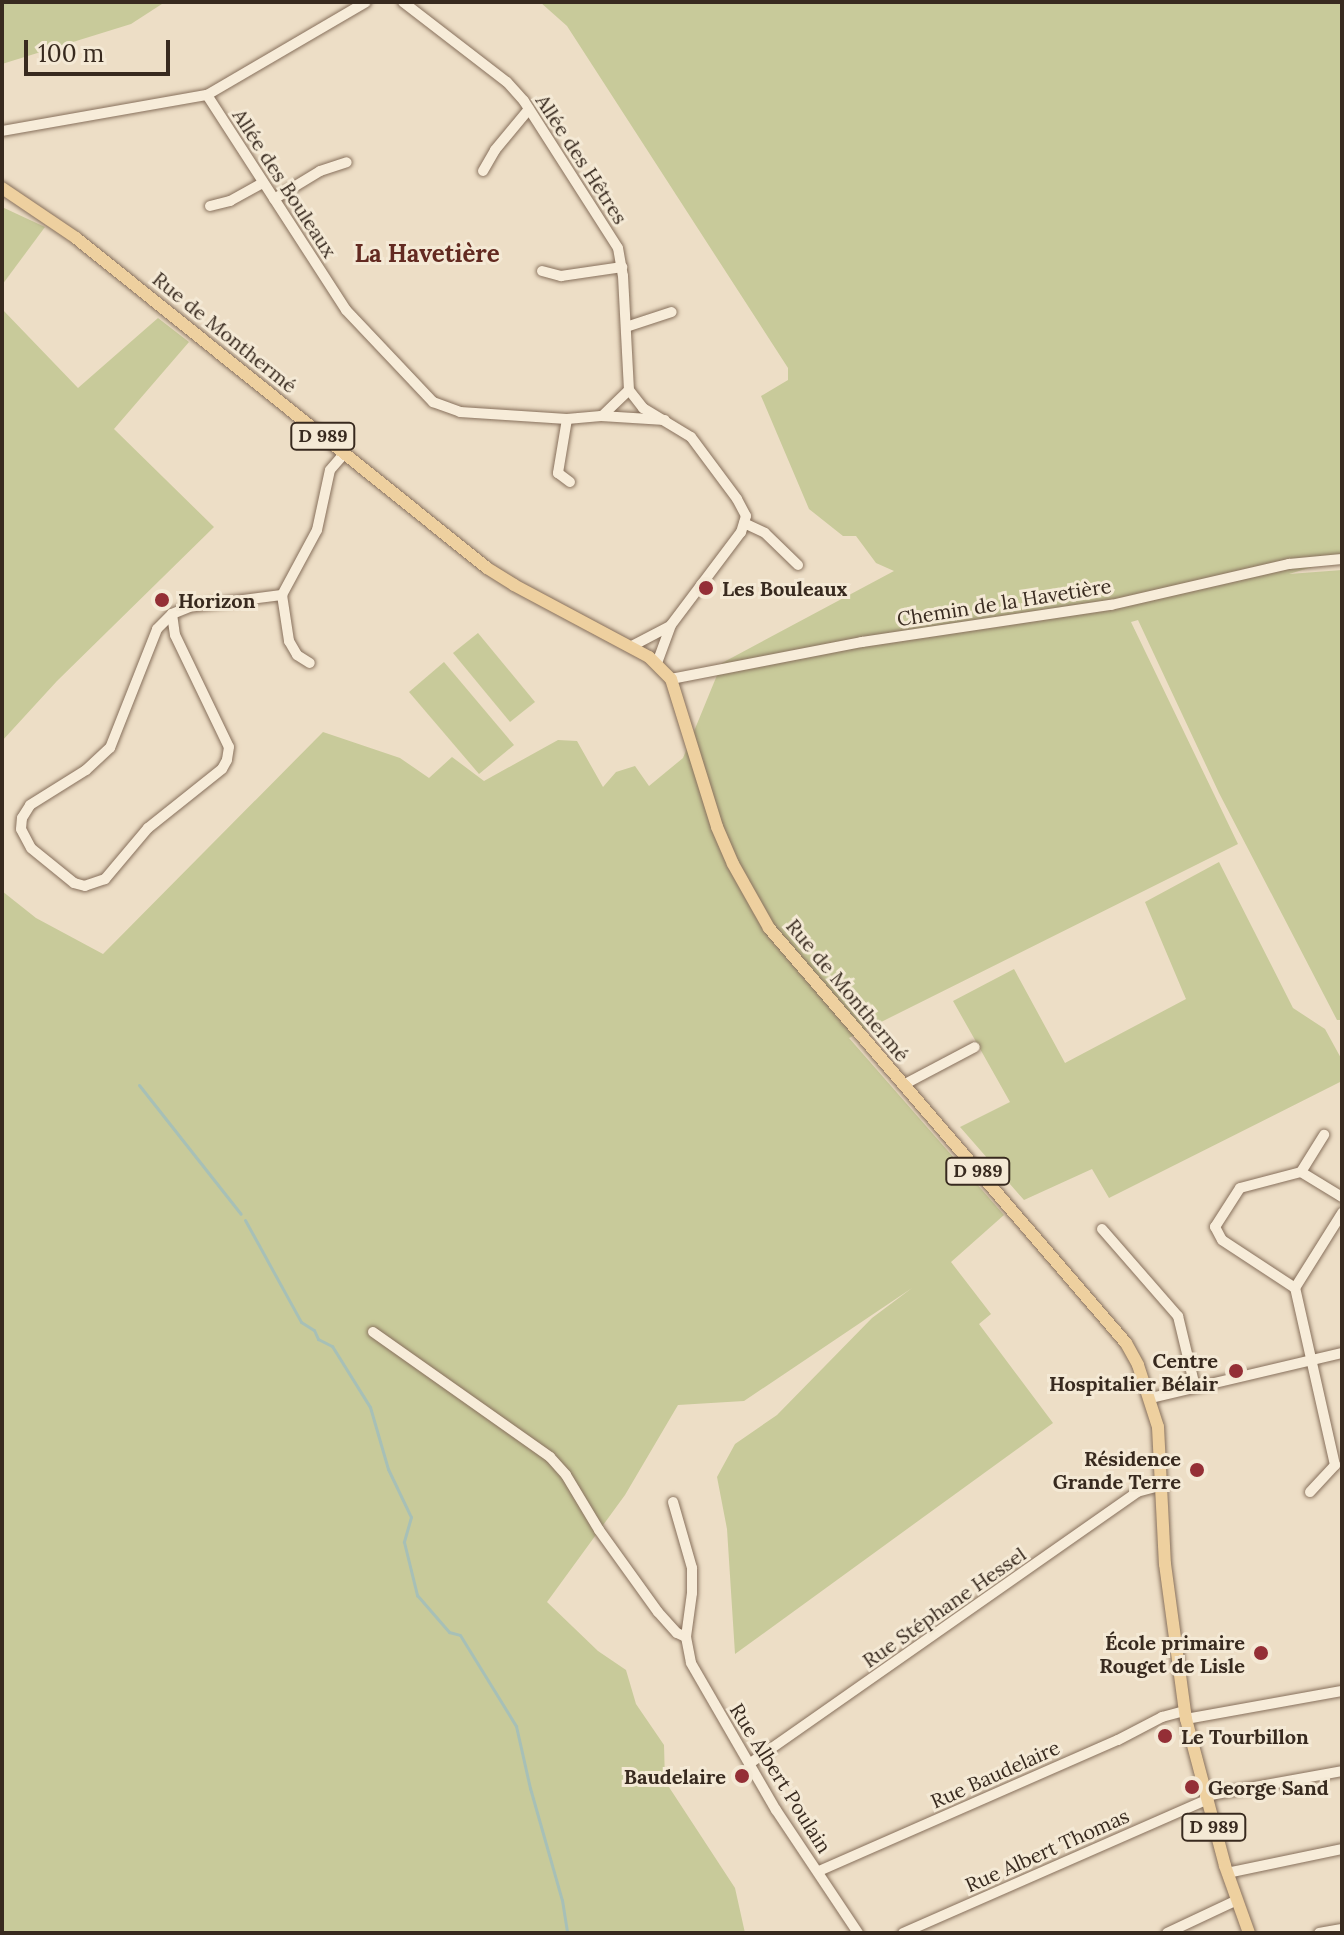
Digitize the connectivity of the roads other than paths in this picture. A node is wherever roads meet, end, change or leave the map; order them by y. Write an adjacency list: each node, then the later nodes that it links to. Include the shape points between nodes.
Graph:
1 (366, 2): 3 (street)
2 (403, 2): 4 (street, Allée des Hêtres, via 507,82)
3 (207, 95): 5 (street); 8 (street, Allée des Bouleaux)
4 (529, 109): 7 (street); 12 (street, Allée des Hêtres, via 618,248)
5 (2, 131)
6 (347, 162): 10 (street, via 320,171)
7 (483, 171)
8 (263, 183): 10 (street, Allée des Bouleaux); 11 (street)
9 (2, 188): 20 (main road, Rue de Monthermé / D 989, via 76,238)
10 (274, 199): 18 (street, Allée des Bouleaux, via 346,310 433,402 460,412)
11 (210, 206)
12 (622, 267): 13 (street, via 561,276); 15 (street, Allée des Hêtres)
13 (542, 271)
14 (672, 312): 15 (street)
15 (626, 327): 16 (street, Allée des Hêtres)
16 (629, 390): 17 (street); 19 (street, via 643,408)
17 (601, 416): 18 (street, Allée des Bouleaux); 19 (street, Allée des Bouleaux)
18 (567, 419): 21 (street, via 558,473)
19 (665, 420): 22 (street, via 691,437 737,499)
20 (344, 454): 25 (street, via 330,470 317,530); 28 (main road, Rue de Monthermé / D 989, via 487,568)
21 (570, 482)
22 (744, 523): 24 (street, via 765,533); 27 (street)
23 (1342, 559): 31 (street, Chemin de la Havetière, via 1289,564 1111,605 862,642)
24 (798, 565)
25 (282, 595): 26 (street, via 189,607); 29 (street, via 289,641)
26 (172, 614): 26 (street, via 157,629 110,748 30,805 22,818 21,829 31,848 74,883 85,886 105,879 148,828 227,760 229,747 175,635)
27 (671, 625): 28 (street); 30 (street)
28 (630, 647): 30 (main road, Rue de Monthermé / D 989)
29 (310, 663)
30 (657, 663): 31 (main road, Rue de Monthermé / D 989)
31 (671, 679): 33 (main road, Rue de Monthermé / D 989, via 717,827 769,928)
32 (975, 1047): 33 (street)
33 (903, 1085): 44 (main road, Rue de Monthermé / D 989, via 1126,1343)
34 (1324, 1135): 35 (street)
35 (1301, 1172): 36 (street); 39 (street, via 1240,1188 1215,1227 1222,1240)
36 (1342, 1197)
37 (1342, 1213): 39 (street)
38 (1102, 1229): 43 (street, via 1178,1316)
39 (1295, 1288): 42 (street)
40 (373, 1332): 49 (street, via 550,1457 658,1612)
41 (1342, 1353): 42 (street)
42 (1311, 1360): 43 (street); 45 (street)
43 (1195, 1387): 44 (street)
44 (1151, 1398): 46 (main road, Rue de Monthermé / D 989, via 1158,1427)
45 (1339, 1466): 47 (street)
46 (1160, 1486): 51 (main road, Rue de Monthermé / D 989, via 1165,1569); 52 (street, Rue Stéphane Hessel, via 1137,1492)
47 (1310, 1492)
48 (673, 1502): 49 (street, via 692,1568)
49 (686, 1637): 52 (street, Rue Albert Poulain, via 691,1663)
50 (1342, 1691): 51 (street, Rue Baudelaire)
51 (1186, 1715): 54 (main road, Rue de Monthermé / D 989); 56 (street, Rue Baudelaire, via 1162,1717)
52 (749, 1764): 56 (street, Rue Albert Poulain)
53 (1342, 1771): 54 (street, Rue Albert Thomas)
54 (1206, 1798): 57 (main road, Rue de Monthermé / D 989); 61 (street, Rue Albert Thomas)
55 (1342, 1849): 57 (street)
56 (819, 1871): 60 (street, Rue Albert Poulain)
57 (1227, 1873): 58 (main road, Rue de Monthermé / D 989)
58 (1237, 1900): 62 (street); 63 (main road, Rue de Monthermé / D 989)
59 (1342, 1929): 64 (street)
60 (858, 1933)
61 (903, 1933)
62 (1167, 1933)
63 (1249, 1933)
64 (1319, 1933)

